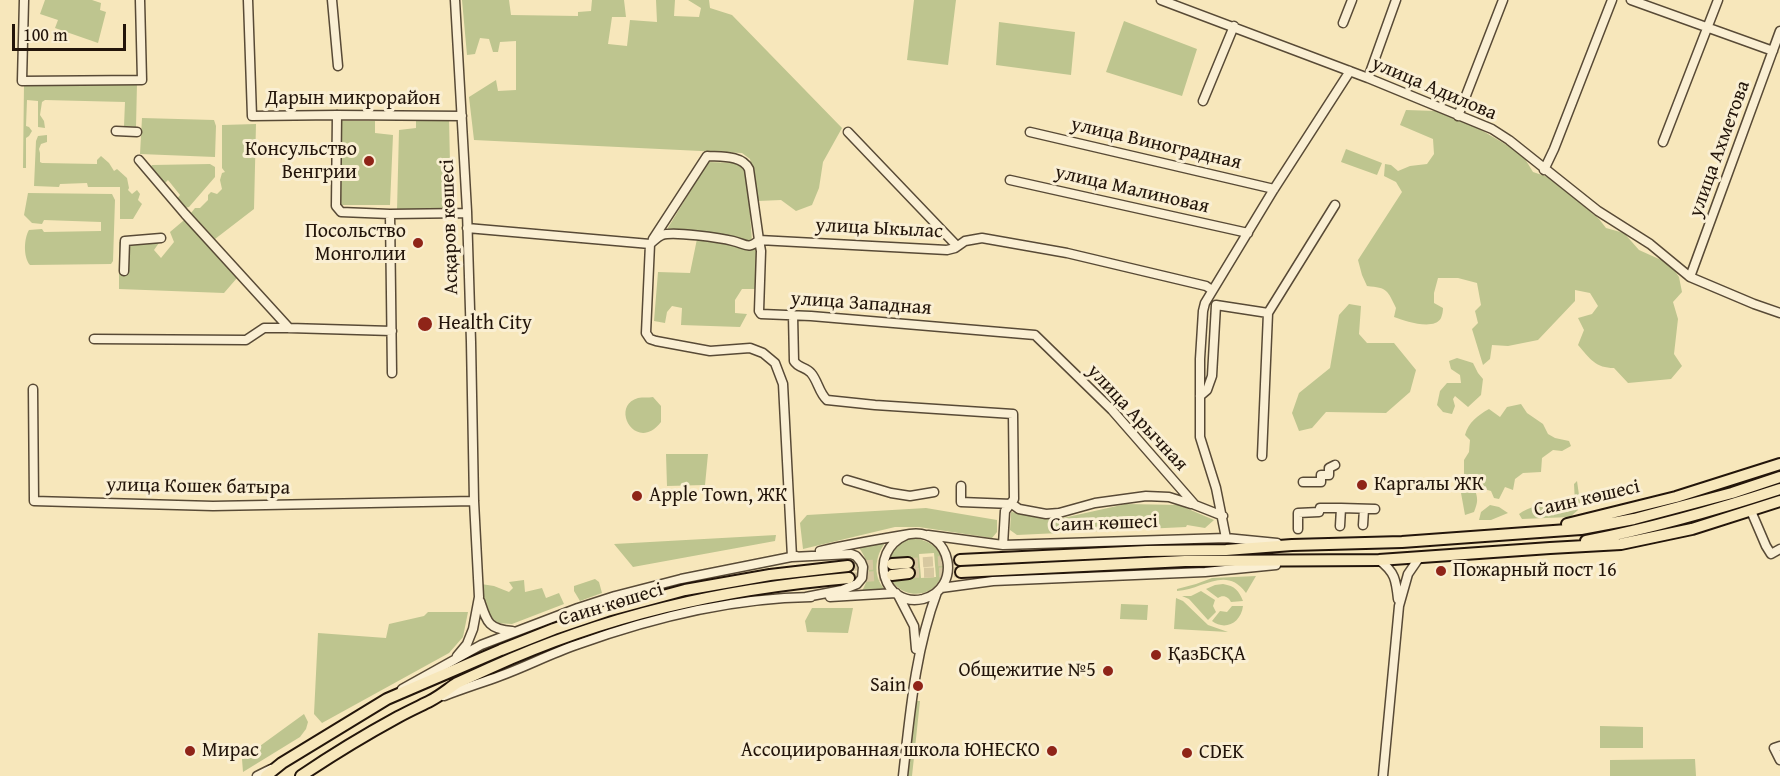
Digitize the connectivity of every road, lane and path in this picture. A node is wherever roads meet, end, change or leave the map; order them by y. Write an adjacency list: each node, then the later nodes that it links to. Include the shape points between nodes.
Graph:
1 (24, 0): 2 (street, via 22,81 142,80)
2 (140, 0)
3 (248, 0): 22 (street, Дарын микрорайон, via 252,116)
4 (333, 0): 18 (street, Дарын микрорайон)
5 (455, 0): 23 (street, Асқаров көшесі)
6 (1161, 0): 14 (street, улица Адилова)
7 (1352, 0): 13 (street)
8 (1396, 0): 20 (street)
9 (1503, 0): 24 (street)
10 (1611, 0): 31 (street)
11 (1631, 0): 15 (street)
12 (1718, 0): 15 (street)
13 (1343, 23)
14 (1234, 26): 19 (street, улица Адилова); 21 (street)
15 (1707, 28): 17 (street); 29 (street)
16 (1780, 32): 17 (street, улица Ахметова)
17 (1773, 51): 44 (street, улица Ахметова)
18 (338, 66)
19 (1350, 71): 20 (street, улица Адилова); 33 (street)
20 (1368, 78): 24 (street, улица Адилова)
21 (1203, 101)
22 (337, 115): 23 (street, Дарын микрорайон); 36 (street, via 336,206 341,212)
23 (462, 116): 35 (street, Асқаров көшесі)
24 (1458, 116): 31 (street, улица Адилова, via 1492,129)
25 (117, 131): 26 (street)
26 (137, 132)
27 (848, 132): 42 (street)
28 (1030, 132): 33 (street, улица Виноградная)
29 (1663, 142)
30 (139, 160): 49 (street)
31 (1544, 170): 44 (street, улица Адилова)
32 (1010, 180): 38 (street, улица Малиновая)
33 (1274, 189): 38 (street)
34 (1335, 205): 47 (street)
35 (467, 213): 36 (street); 37 (street, Асқаров көшесі)
36 (390, 214): 50 (street)
37 (467, 228): 41 (street); 65 (street, Асқаров көшесі)
38 (1248, 233): 45 (street)
39 (160, 238): 43 (street, via 125,241)
40 (759, 240): 41 (street, улица Ыкылас, via 747,246 668,234); 41 (street, via 746,163 707,156); 42 (street, улица Ыкылас, via 947,250); 48 (street, улица Западная, via 759,311)
41 (650, 244): 85 (street, via 646,333 650,339 710,351 750,348 775,363 783,384)
42 (957, 246): 45 (street, улица Ыкылас, via 973,239 995,240 1067,253)
43 (124, 271)
44 (1690, 277): 46 (street, улица Адилова)
45 (1212, 290): 55 (street, via 1203,311)
46 (1780, 312)
47 (1268, 313): 55 (street, via 1216,305 1212,376); 56 (street)
48 (793, 315): 51 (street, улица Западная); 67 (street, via 794,362 810,372 827,400 1013,414)
49 (289, 328): 50 (street); 52 (street, via 264,328 246,340)
50 (392, 331): 53 (street)
51 (1032, 334): 68 (street, улица Арычная, via 1112,410)
52 (94, 339)
53 (392, 373)
54 (33, 388): 65 (street, улица Кошек батыра, via 34,501 213,506)
55 (1200, 396): 73 (street, via 1200,437)
56 (1263, 456)
57 (1780, 464): 77 (main road, Саин көшесі, via 1676,497 1583,521)
58 (1335, 465): 61 (street, via 1329,468 1329,475 1321,475 1321,482)
59 (1780, 477): 77 (main road, Саин көшесі, via 1634,519 1581,529)
60 (847, 480): 64 (street, via 910,496)
61 (1303, 482)
62 (961, 486): 67 (street, via 961,502)
63 (1780, 489): 83 (main road, Саин көшесі, via 1659,525)
64 (934, 492)
65 (474, 501): 93 (street, Асқаров көшесі)
66 (1780, 501): 72 (main road, Саин көшесі)
67 (1012, 504): 68 (street, via 1046,514 1095,502 1146,496 1169,497); 82 (street, via 1005,511)
68 (1195, 505): 73 (street, улица Арычная)
69 (1341, 508): 70 (street); 75 (street); 76 (street, via 1298,513)
70 (1364, 508): 71 (street); 74 (street)
71 (1375, 509)
72 (1751, 512): 83 (main road, Саин көшесі, via 1638,542); 84 (street, via 1771,554)
73 (1223, 516): 80 (street)
74 (1363, 525)
75 (1340, 526)
76 (1298, 529)
77 (1520, 532): 81 (main road, Саин көшесі, via 1402,542)
78 (917, 534): 79 (street); 82 (street, Саин көшесі); 91 (street, via 933,539 945,552 949,567)
79 (906, 535): 85 (street); 92 (street, via 891,546 883,564 886,580)
80 (1226, 538): 81 (street, Саин көшесі); 82 (street, Саин көшесі)
81 (1292, 544): 88 (main road, via 960,566)
82 (1003, 545)
83 (1551, 548): 86 (main road)
84 (1780, 549)
85 (792, 557): 94 (street, via 851,554 861,561 862,578 858,584); 96 (street, via 615,596)
86 (1419, 558): 87 (main road); 95 (street, via 1408,574)
87 (1379, 560): 88 (main road); 95 (street, via 1393,572)
88 (1307, 561): 91 (street, via 1215,571 993,581)
89 (909, 568): 90 (main road)
90 (892, 569)
91 (939, 590): 92 (street, via 917,600); 98 (street, via 925,626)
92 (897, 594): 94 (street); 98 (street, via 914,626)
93 (478, 597): 96 (street, via 490,624); 97 (street, via 473,629)
94 (806, 597): 100 (street, via 754,600 657,620 576,645)
95 (1399, 606): 108 (street)
96 (513, 631): 97 (street)
97 (453, 661): 99 (street)
98 (916, 668): 107 (street)
99 (387, 699): 100 (main road, Саин көшесі, via 554,629 626,605 771,574 849,572 635,614 504,661); 103 (main road)
100 (432, 700): 106 (main road, Саин көшесі)
101 (1777, 747): 102 (street)
102 (1780, 760)
103 (282, 763): 104 (street); 105 (main road)
104 (257, 776)
105 (266, 776)
106 (301, 776)
107 (903, 776)
108 (1383, 776)

